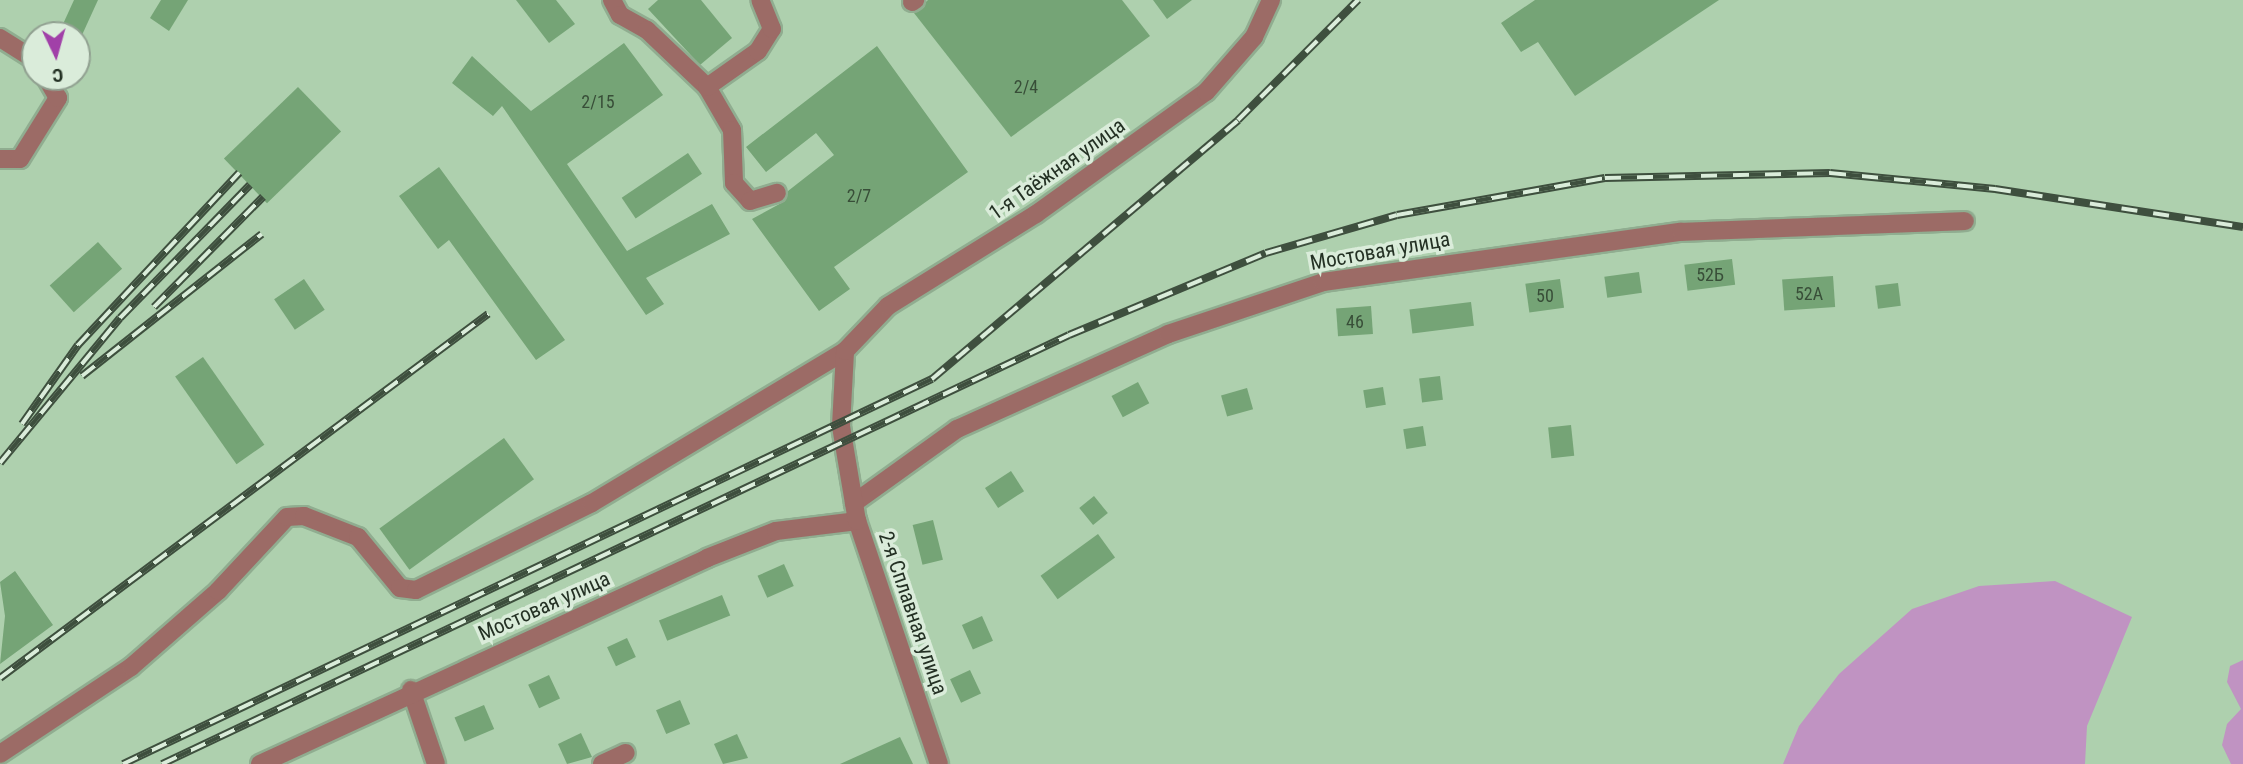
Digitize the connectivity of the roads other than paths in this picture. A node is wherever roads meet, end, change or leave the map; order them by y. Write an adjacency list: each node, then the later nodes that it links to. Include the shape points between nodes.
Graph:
1 (612, 0): 6 (street, via 620,15 647,30)
2 (760, 0): 6 (street, via 772,29 758,51)
3 (1271, 0): 11 (street, 1-я Таёжная улица, via 1254,37 1206,92 1036,214 888,306)
4 (0, 38): 5 (street)
5 (21, 51)
6 (707, 87): 9 (street, via 732,130 734,183 750,201)
7 (54, 91): 8 (street, via 58,98 20,159)
8 (1, 160)
9 (777, 193)
10 (1965, 221): 12 (street, Мостовая улица, via 1681,232 1322,282 1168,334 969,423)
11 (845, 351): 12 (street, 2-я Сплавная улица, via 841,426); 16 (street, 1-я Таёжная улица, via 592,503 416,590 400,588 358,537 304,516 288,517 218,591 131,667)
12 (854, 503): 13 (street, 2-я Сплавная улица)
13 (857, 521): 14 (street, Мостовая улица, via 776,531); 20 (street, 2-я Сплавная улица)
14 (411, 690): 17 (street, Мостовая улица); 18 (street)
15 (626, 753): 19 (street)
16 (0, 754)
17 (260, 764)
18 (436, 764)
19 (602, 764)
20 (939, 764)

